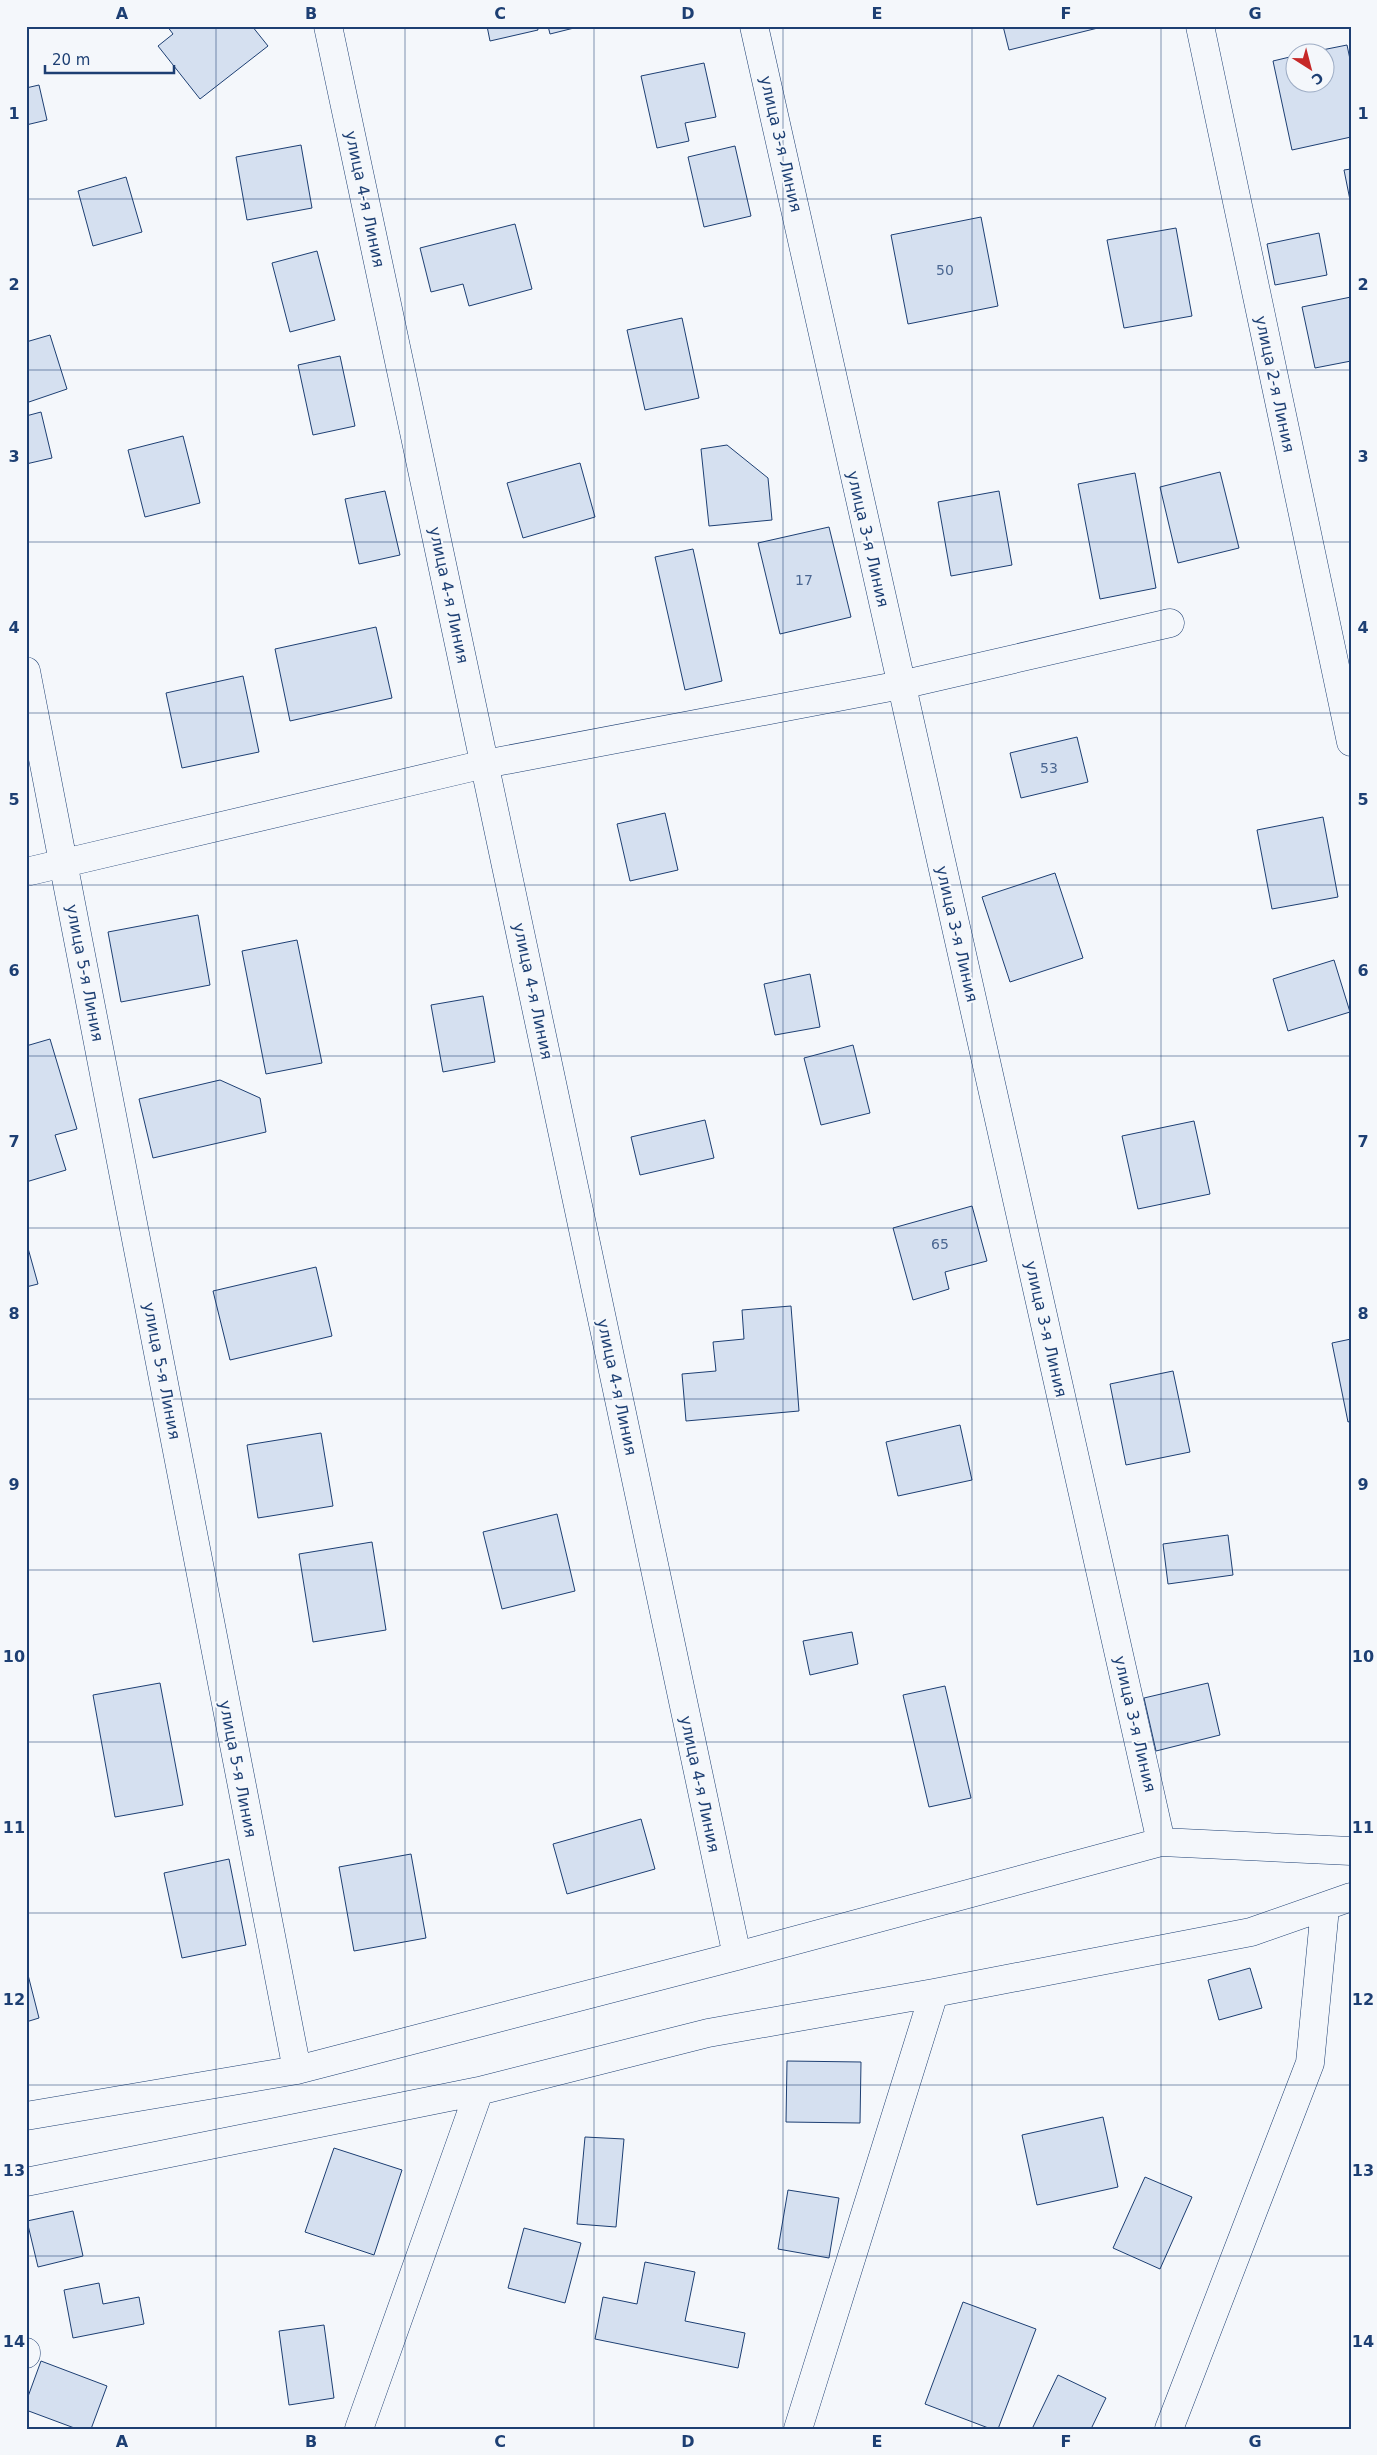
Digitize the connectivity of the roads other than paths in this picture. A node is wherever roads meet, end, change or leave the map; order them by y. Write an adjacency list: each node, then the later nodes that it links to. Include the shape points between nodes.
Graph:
1 (328, 26): 8 (street, улица 4-я Линия)
2 (754, 26): 6 (street, улица 3-я Линия)
3 (1200, 26): 7 (street, улица 2-я Линия)
4 (1170, 623): 6 (street)
5 (26, 671): 9 (street, улица 5-я Линия)
6 (901, 685): 8 (street); 11 (street, улица 3-я Линия)
7 (1351, 742)
8 (485, 764): 9 (street); 15 (street, улица 4-я Линия)
9 (64, 864): 10 (street); 17 (street, улица 5-я Линия)
10 (26, 872)
11 (1161, 1842): 12 (street); 15 (street)
12 (1351, 1851)
13 (1351, 1897): 14 (street)
14 (1325, 1908): 16 (street, via 1251,1932); 23 (street, via 1310,2063)
15 (736, 1956): 17 (street)
16 (934, 1993): 18 (street, via 708,2034); 22 (street)
17 (297, 2070): 19 (street)
18 (479, 2091): 20 (street); 21 (street)
19 (26, 2116)
20 (26, 2182)
21 (359, 2429)
22 (798, 2429)
23 (1169, 2429)

